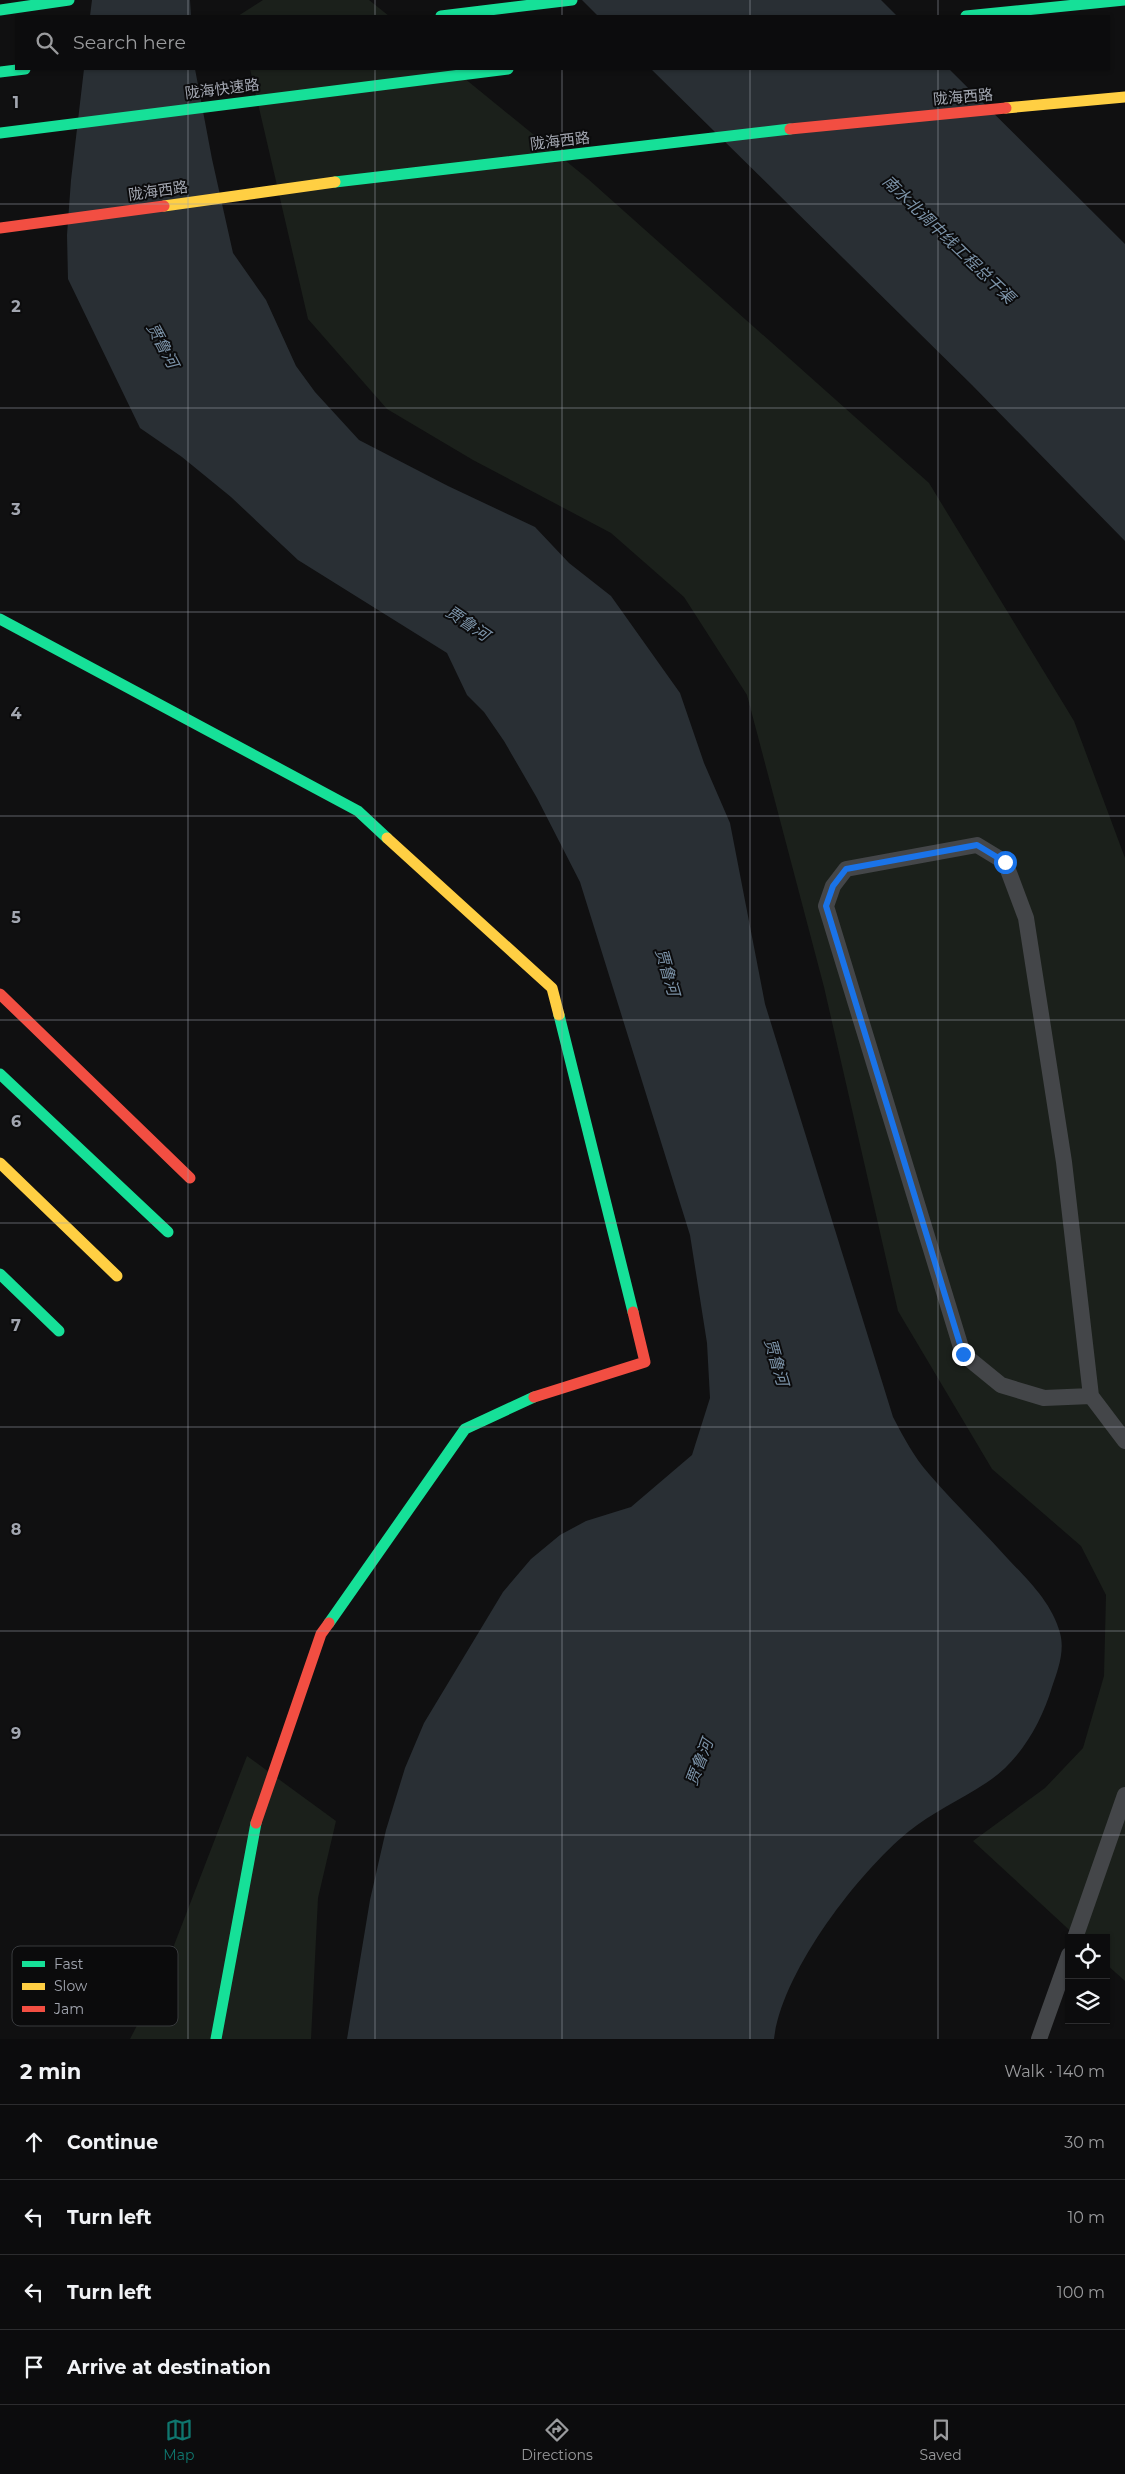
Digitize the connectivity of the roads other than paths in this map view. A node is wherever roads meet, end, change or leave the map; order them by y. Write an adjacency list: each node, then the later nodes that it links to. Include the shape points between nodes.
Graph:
1 (69, 0): 4 (main road)
2 (572, 0): 5 (main road)
3 (1125, 0): 6 (main road)
4 (0, 10)
5 (448, 15)
6 (976, 15)
7 (17, 70): 9 (main road)
8 (500, 70): 11 (main road, 陇海快速路)
9 (0, 72)
10 (1125, 97): 12 (main road, 陇海西路, via 828,124 330,183)
11 (0, 133)
12 (0, 228)
13 (0, 619): 27 (main road, via 358,811 552,988 645,1362 535,1397 465,1429 321,1634 256,1823)
14 (0, 994): 17 (main road)
15 (0, 1074): 18 (main road)
16 (0, 1163): 20 (main road)
17 (190, 1178)
18 (168, 1232)
19 (0, 1274): 21 (main road)
20 (117, 1276)
21 (59, 1331)
22 (1091, 1396): 22 (lane, via 1064,1162 1026,918 1005,862 977,845 846,869 833,886 826,906 963,1354 1001,1385 1044,1398); 23 (lane)
23 (1125, 1441)
24 (1125, 1795): 25 (lane)
25 (1076, 1934)
26 (1065, 1966): 28 (lane)
27 (216, 2039)
28 (1039, 2039)

